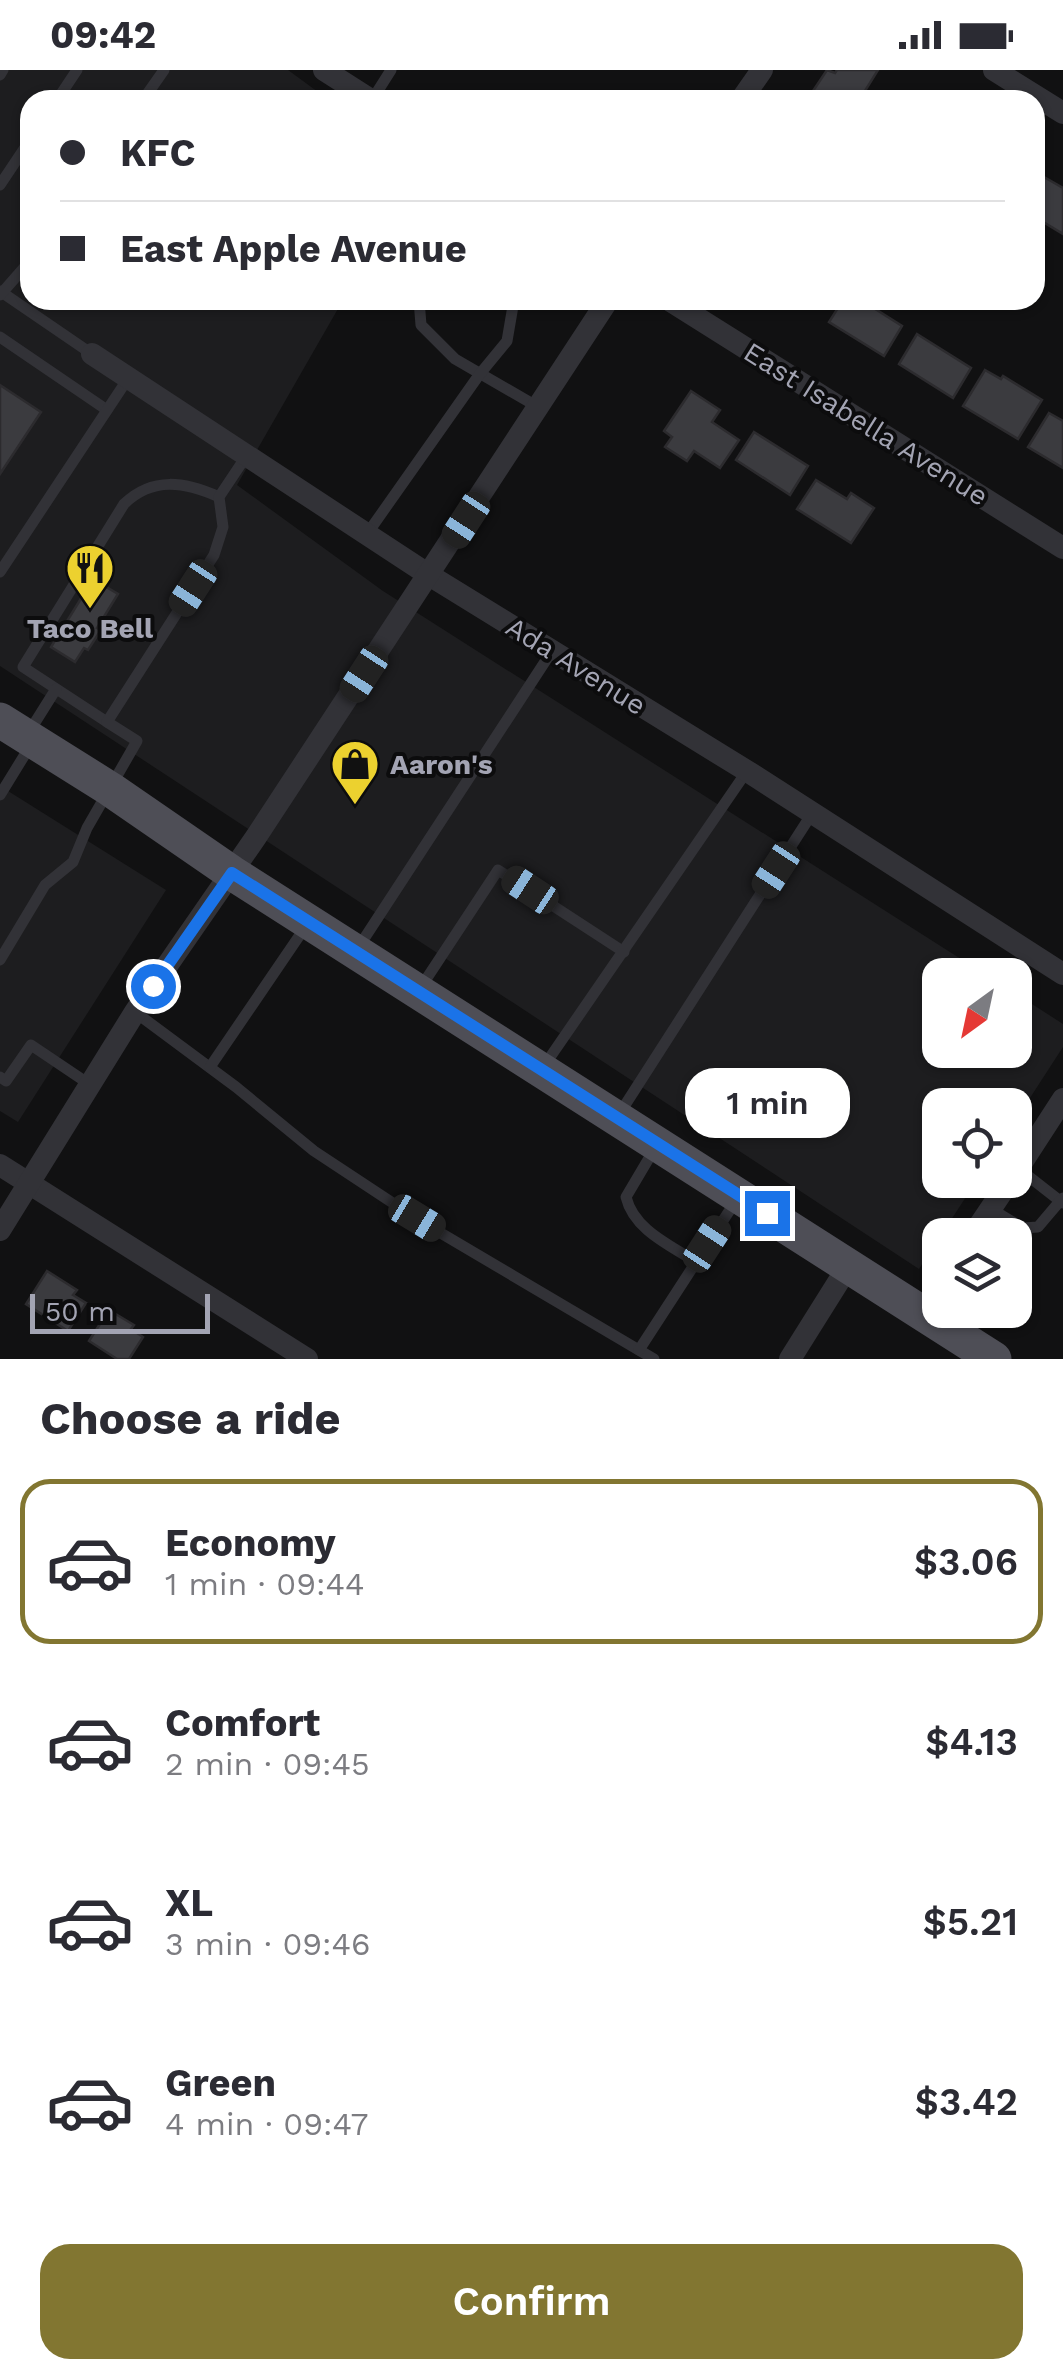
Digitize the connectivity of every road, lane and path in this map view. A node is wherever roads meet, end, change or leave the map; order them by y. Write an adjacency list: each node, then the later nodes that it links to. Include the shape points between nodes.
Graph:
1 (324, 70): 3 (street)
2 (994, 70): 4 (street)
3 (355, 90)
4 (1026, 90)
5 (20, 155): 6 (lane)
6 (0, 185)
7 (20, 272): 8 (lane)
8 (1, 293)
9 (26, 310): 15 (lane)
10 (419, 310): 16 (lane, via 421,326)
11 (512, 310): 16 (lane, via 507,341)
12 (601, 310): 18 (street)
13 (685, 310): 23 (street, East Isabella Avenue)
14 (0, 338): 19 (lane)
15 (92, 354): 17 (street, Ada Avenue)
16 (480, 375): 18 (lane); 22 (lane)
17 (129, 377): 19 (lane); 20 (street, Ada Avenue)
18 (538, 407): 25 (street)
19 (107, 410): 24 (lane)
20 (247, 455): 21 (lane); 22 (street, Ada Avenue)
21 (218, 498): 27 (lane, via 192,485 159,484 139,489 124,504 24,667); 28 (lane, via 223,528 214,555)
22 (368, 534): 25 (street, Ada Avenue)
23 (1063, 548)
24 (0, 572)
25 (429, 576): 26 (street, Ada Avenue); 34 (street)
26 (552, 651): 30 (street, Ada Avenue); 36 (lane)
27 (56, 689): 28 (lane); 29 (lane)
28 (108, 722): 31 (lane, via 137,741)
29 (20, 732): 31 (main road); 32 (lane)
30 (747, 770): 33 (street, Ada Avenue); 37 (lane)
31 (110, 789): 34 (main road); 38 (lane, via 73,862 45,885)
32 (0, 795)
33 (812, 812): 39 (street, Ada Avenue); 47 (lane)
34 (232, 873): 35 (main road); 41 (street)
35 (309, 922): 36 (main road); 42 (lane)
36 (356, 952): 40 (main road)
37 (624, 952): 40 (lane, via 498,870); 43 (lane)
38 (0, 960)
39 (1063, 974)
40 (419, 992): 43 (main road)
41 (135, 1012): 42 (lane); 45 (street)
42 (210, 1067): 63 (lane, via 314,1151)
43 (541, 1069): 47 (main road)
44 (0, 1078): 45 (lane, via 6,1082 30,1045)
45 (92, 1086): 51 (street)
46 (1063, 1099): 49 (street)
47 (617, 1118): 48 (main road)
48 (658, 1144): 53 (main road); 59 (lane, via 626,1198 630,1213)
49 (1032, 1146)
50 (0, 1165): 51 (street)
51 (30, 1184): 58 (street); 64 (street)
52 (1032, 1184): 55 (lane)
53 (740, 1196): 59 (lane); 60 (main road)
54 (998, 1198): 56 (street)
55 (1062, 1201): 56 (lane, via 1038,1227 1023,1228)
56 (990, 1209): 57 (street)
57 (984, 1218)
58 (0, 1230)
59 (696, 1262): 63 (lane)
60 (850, 1266): 61 (main road); 66 (street)
61 (922, 1296)
62 (961, 1328): 67 (main road)
63 (639, 1350): 65 (lane)
64 (307, 1359)
65 (654, 1359)
66 (790, 1359)
67 (994, 1359)

